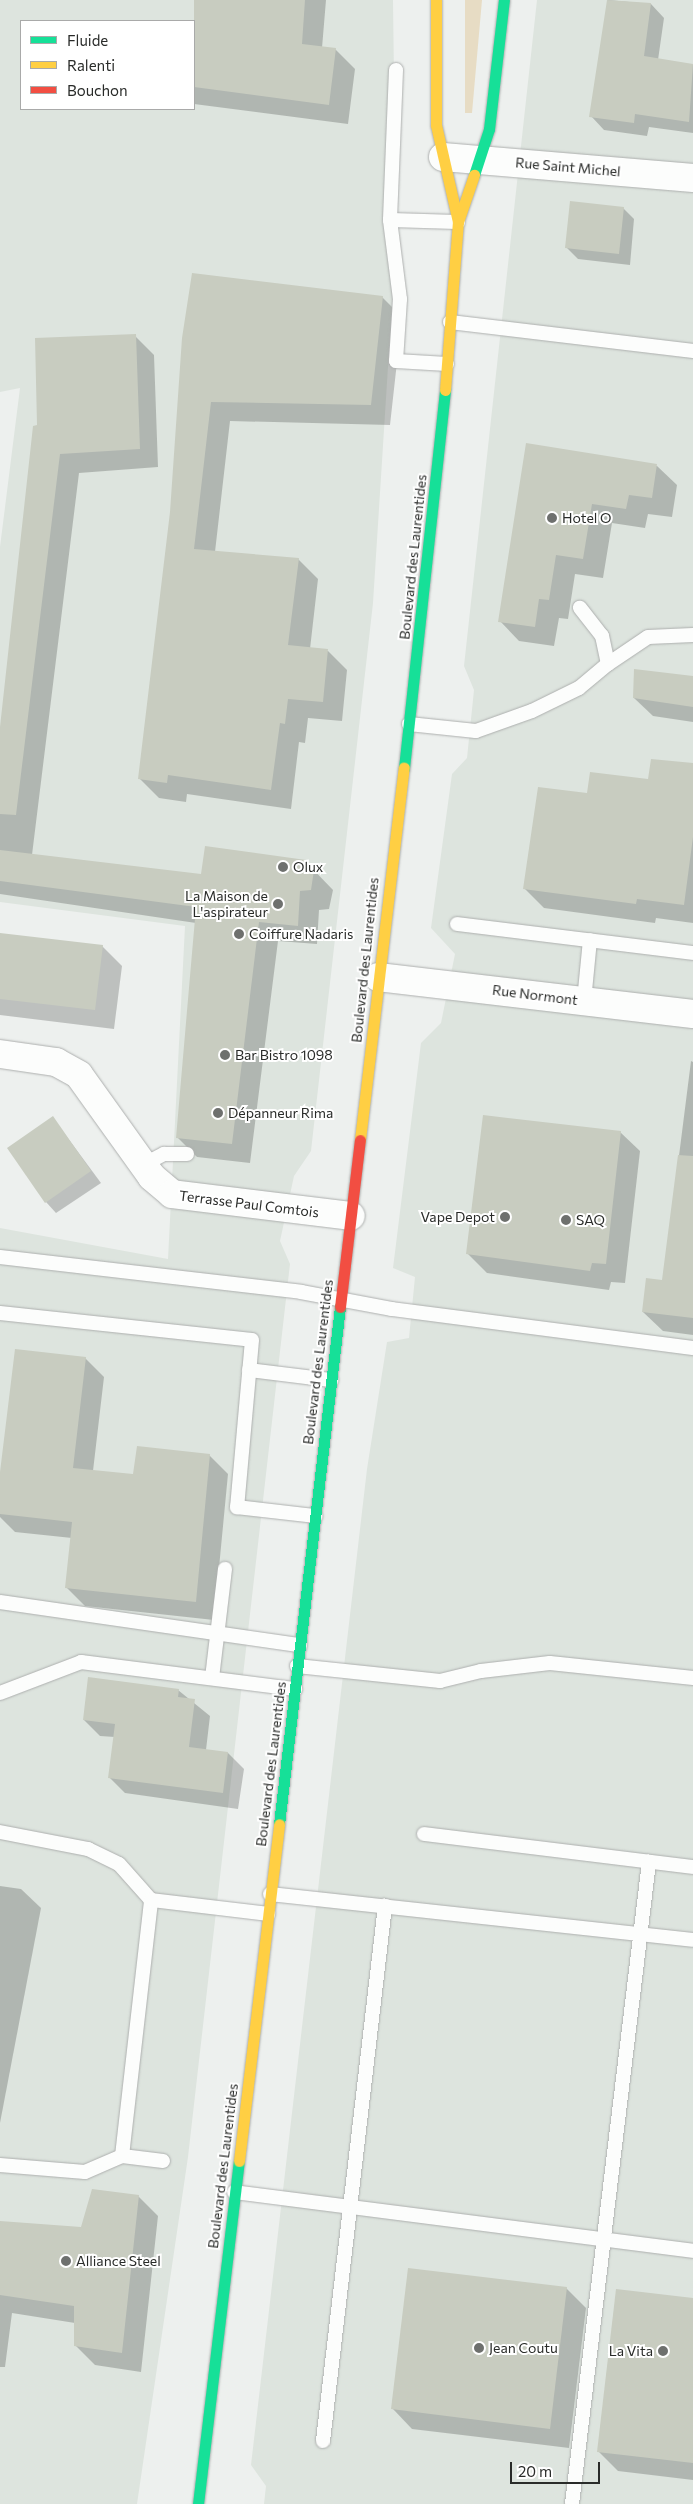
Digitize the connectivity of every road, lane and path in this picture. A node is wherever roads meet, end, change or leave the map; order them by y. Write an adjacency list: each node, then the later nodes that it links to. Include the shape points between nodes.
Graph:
1 (436, 0): 4 (main road, Boulevard des Laurentides, via 436,125)
2 (504, 0): 5 (main road, Boulevard des Laurentides, via 489,129)
3 (396, 70): 7 (lane)
4 (443, 157): 5 (street, Rue Saint Michel); 8 (main road, Boulevard des Laurentides)
5 (480, 159): 6 (street, Rue Saint Michel); 8 (main road, Boulevard des Laurentides)
6 (693, 178)
7 (390, 220): 8 (lane); 11 (lane, via 400,299 396,361)
8 (458, 222): 9 (main road, Boulevard des Laurentides)
9 (450, 322): 10 (lane); 11 (main road, Boulevard des Laurentides)
10 (693, 351)
11 (447, 364): 15 (main road, Boulevard des Laurentides)
12 (580, 608): 14 (lane, via 602,636)
13 (693, 635): 14 (lane, via 648,637)
14 (608, 664): 15 (lane, via 565,696 496,726 476,731)
15 (409, 724): 19 (main road, Boulevard des Laurentides)
16 (457, 924): 17 (lane)
17 (590, 940): 18 (lane); 20 (lane)
18 (693, 953)
19 (378, 977): 20 (street, Rue Normont); 25 (main road, Boulevard des Laurentides)
20 (584, 1000): 21 (street, Rue Normont)
21 (693, 1014)
22 (0, 1054): 24 (street, Terrasse Paul Comtois, via 56,1062 79,1075)
23 (187, 1154): 24 (lane, via 164,1154)
24 (144, 1165): 25 (street, Terrasse Paul Comtois, via 163,1188 181,1197)
25 (351, 1216): 27 (main road, Boulevard des Laurentides)
26 (0, 1258): 27 (lane)
27 (340, 1299): 29 (lane); 31 (main road, Boulevard des Laurentides)
28 (0, 1313): 30 (lane, via 252,1340)
29 (693, 1348)
30 (249, 1370): 31 (lane); 32 (lane, via 237,1507)
31 (331, 1380): 32 (main road, Boulevard des Laurentides)
32 (315, 1516): 36 (main road, Boulevard des Laurentides)
33 (224, 1569): 35 (lane)
34 (0, 1602): 35 (lane)
35 (217, 1633): 36 (lane); 38 (lane)
36 (300, 1645): 37 (main road, Boulevard des Laurentides)
37 (298, 1666): 39 (lane, via 440,1682 481,1671 550,1663); 40 (main road, Boulevard des Laurentides)
38 (212, 1678): 40 (lane); 41 (lane, via 81,1662)
39 (693, 1678)
40 (295, 1689): 46 (main road, Boulevard des Laurentides)
41 (0, 1693)
42 (0, 1832): 47 (lane, via 57,1841 95,1852 119,1864)
43 (424, 1834): 44 (lane)
44 (649, 1862): 45 (lane); 50 (lane)
45 (693, 1867)
46 (270, 1894): 48 (lane); 49 (main road, Boulevard des Laurentides)
47 (151, 1900): 49 (lane); 52 (lane)
48 (385, 1906): 50 (lane); 56 (lane)
49 (268, 1914): 55 (main road, Boulevard des Laurentides)
50 (640, 1934): 51 (lane); 57 (lane)
51 (693, 1940)
52 (122, 2156): 53 (lane); 54 (lane, via 85,2172)
53 (163, 2161)
54 (0, 2165)
55 (234, 2192): 56 (lane); 60 (main road, Boulevard des Laurentides)
56 (350, 2206): 57 (lane); 59 (lane)
57 (604, 2241): 58 (lane); 61 (lane)
58 (693, 2251)
59 (323, 2441)
60 (198, 2504)
61 (572, 2504)

